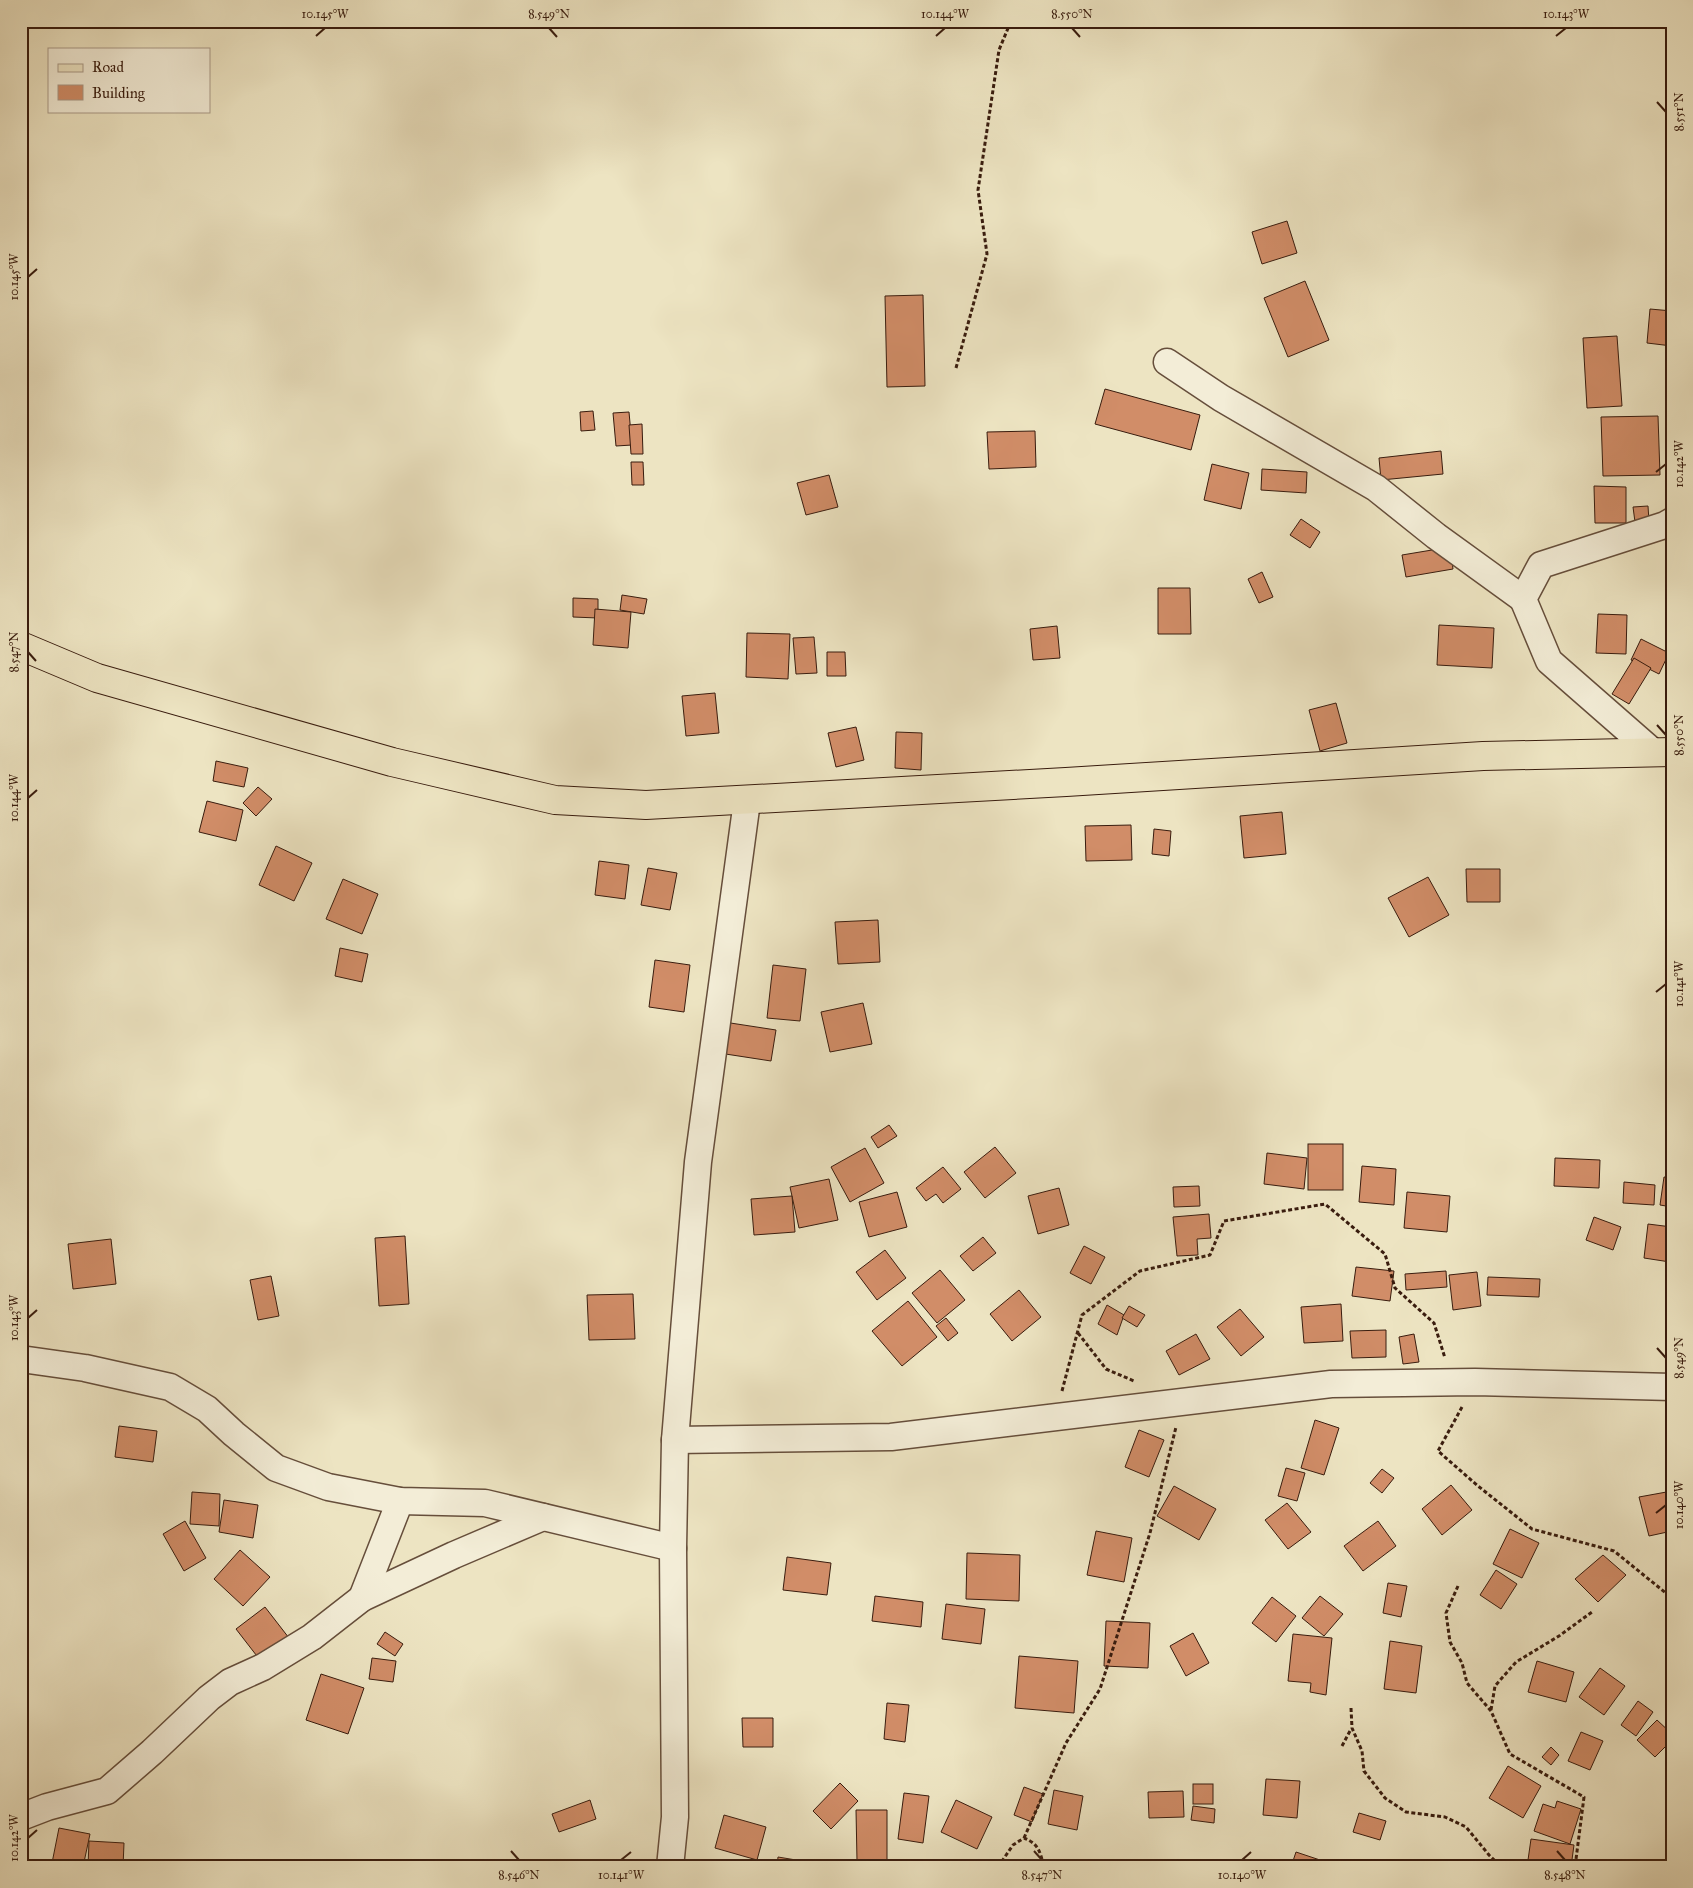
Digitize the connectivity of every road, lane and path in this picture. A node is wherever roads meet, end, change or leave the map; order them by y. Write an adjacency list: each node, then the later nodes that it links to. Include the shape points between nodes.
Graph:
1 (1011, 21): 3 (path, via 999,50 978,190 987,254)
2 (1168, 362): 5 (street, via 1222,398 1376,488)
3 (956, 368)
4 (1672, 521): 5 (street, via 1542,565)
5 (1523, 599): 7 (street, via 1549,661)
6 (21, 646): 8 (main road, via 106,681 392,762 555,800 646,805)
7 (1662, 752): 8 (main road, via 1483,756)
8 (747, 801): 16 (street, via 698,1162)
9 (1077, 1332): 11 (path, via 1106,1369); 12 (path, via 1082,1315 1140,1271 1210,1255 1224,1221 1325,1204 1385,1254 1394,1288 1434,1323); 15 (path)
10 (21, 1359): 17 (street, via 85,1368 170,1387 207,1409 276,1468 328,1487)
11 (1139, 1383)
12 (1464, 1383): 13 (street); 14 (street, via 1332,1384); 22 (path, via 1438,1451 1532,1529 1614,1551)
13 (1672, 1387)
14 (1183, 1402): 15 (street); 29 (path, via 1150,1532 1100,1688 1066,1743)
15 (1056, 1417): 16 (street, via 891,1437)
16 (675, 1440): 19 (street)
17 (400, 1501): 18 (street, via 485,1503); 21 (street)
18 (544, 1517): 19 (street); 21 (street)
19 (674, 1548): 30 (street, via 675,1817)
20 (1458, 1586): 25 (path, via 1446,1613 1450,1642 1462,1663 1467,1684)
21 (362, 1598): 28 (street, via 312,1637 230,1682 107,1791)
22 (1672, 1598)
23 (1592, 1612): 25 (path, via 1516,1662 1495,1686)
24 (1351, 1708): 26 (path)
25 (1491, 1711): 34 (path, via 1510,1754 1584,1797)
26 (1352, 1728): 27 (path); 33 (path, via 1362,1751 1364,1771 1385,1798 1406,1812 1445,1817 1466,1826)
27 (1342, 1746)
28 (21, 1817)
29 (1024, 1838): 31 (path, via 1013,1845); 32 (path, via 1038,1848)
30 (670, 1867)
31 (998, 1867)
32 (1044, 1867)
33 (1501, 1867)
34 (1575, 1867)

